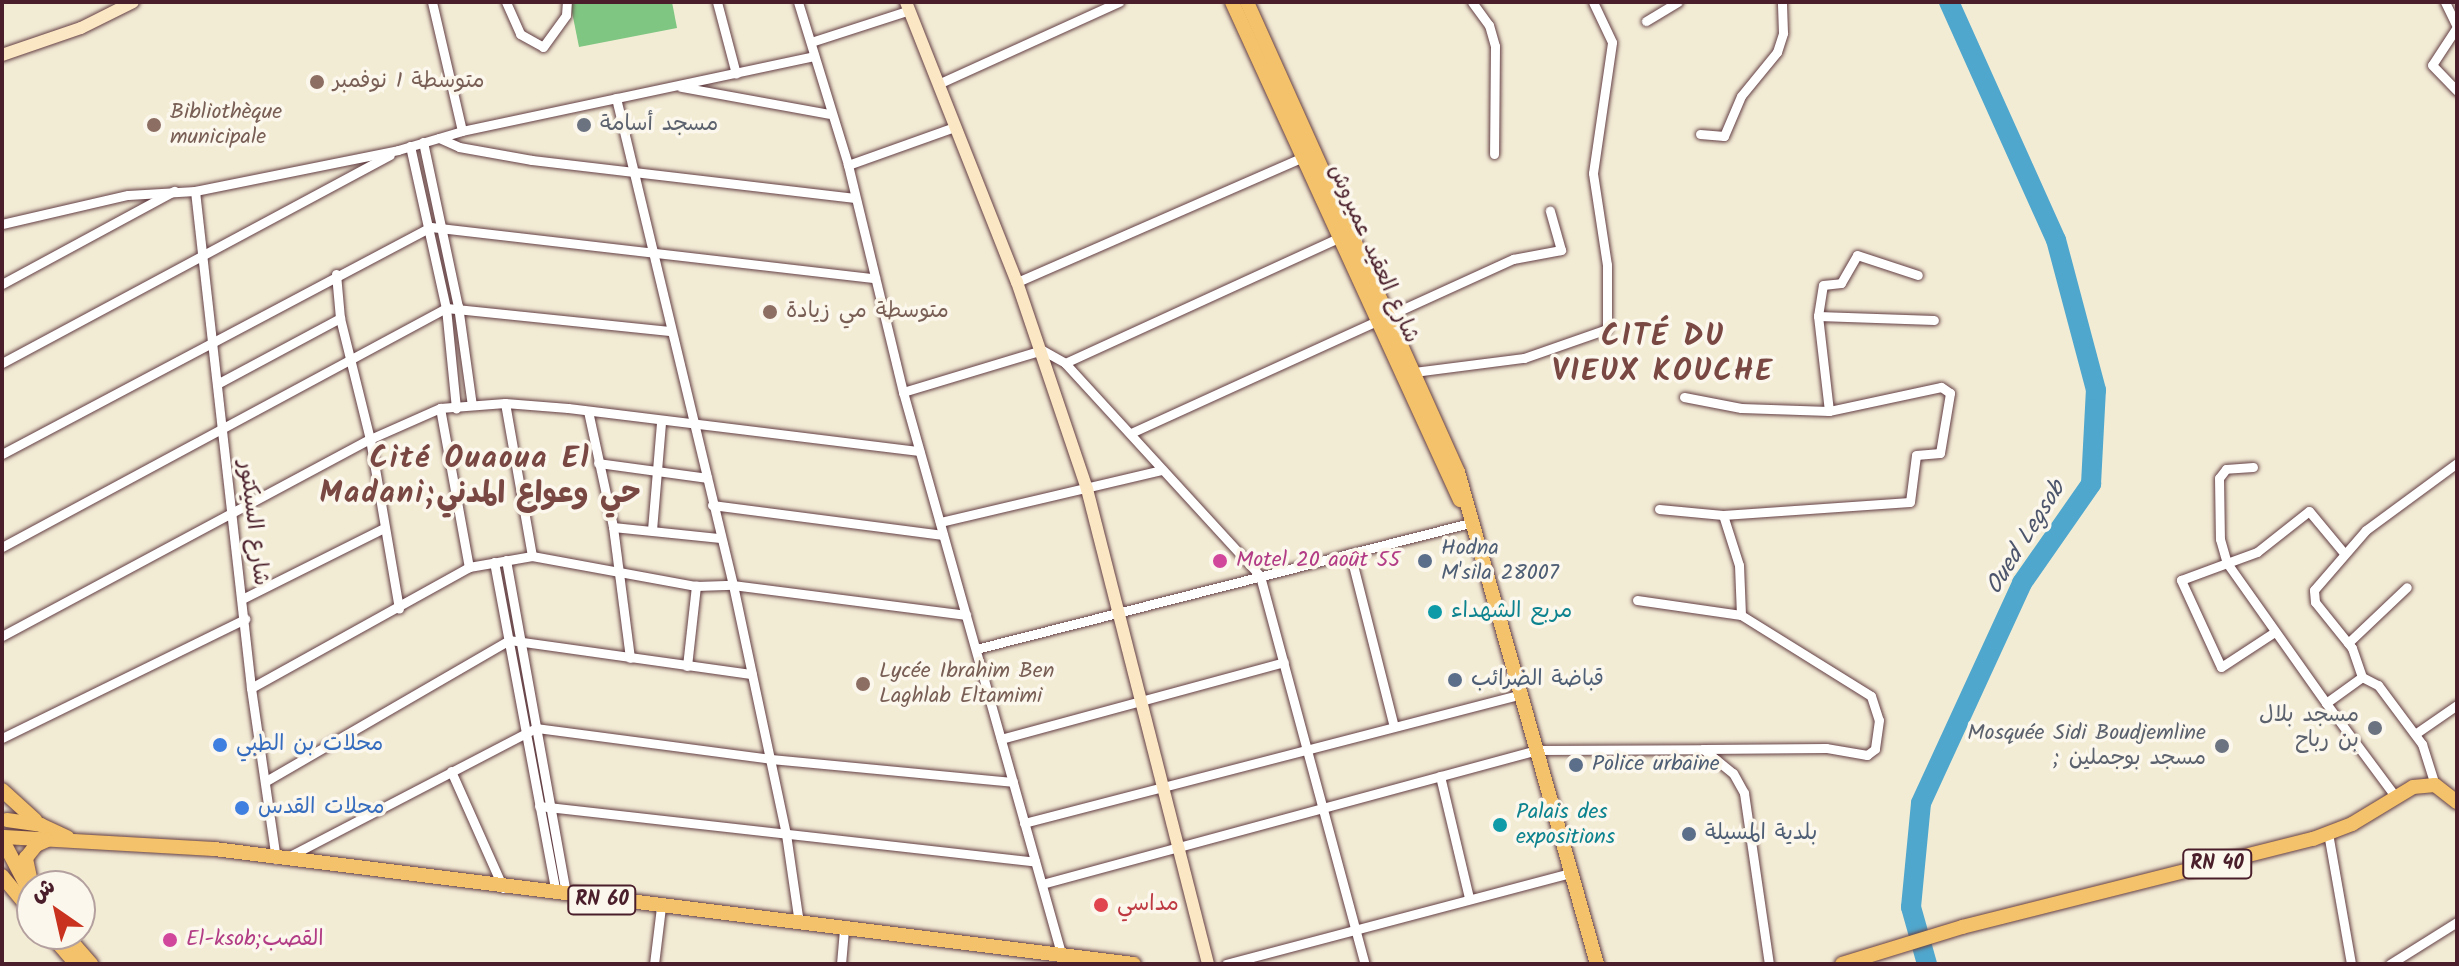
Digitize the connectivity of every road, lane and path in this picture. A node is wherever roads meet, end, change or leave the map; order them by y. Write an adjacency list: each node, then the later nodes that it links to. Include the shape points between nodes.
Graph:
1 (133, 2): 18 (street, via 81,28)
2 (432, 2): 27 (street)
3 (506, 2): 4 (street, via 520,34 543,47 566,15)
4 (567, 2)
5 (717, 2): 20 (street)
6 (798, 2): 17 (street)
7 (1119, 2): 21 (street)
8 (1232, 2): 34 (main road, شارع العقيد عميروش)
9 (1247, 2): 54 (main road, شارع العقيد عميروش)
10 (1472, 2): 33 (street, via 1489,25 1495,46)
11 (1593, 2): 64 (street, via 1612,42 1593,173 1607,265 1607,329 1524,358)
12 (1678, 2): 16 (street)
13 (1782, 2): 28 (street, via 1783,33 1777,52 1741,96 1724,136)
14 (2445, 2): 23 (street, via 2457,27 2432,65)
15 (908, 6): 17 (street); 21 (street)
16 (1646, 21)
17 (811, 42): 19 (street)
18 (2, 55)
19 (814, 56): 20 (street); 25 (street)
20 (736, 74): 22 (street)
21 (938, 84): 26 (street)
22 (674, 86): 24 (street); 25 (street)
23 (2457, 91)
24 (616, 98): 27 (street); 36 (street)
25 (829, 114): 35 (street)
26 (954, 127): 35 (street); 50 (street)
27 (462, 131): 29 (street)
28 (1700, 134)
29 (439, 138): 30 (street); 36 (street, via 459,147 532,160)
30 (423, 142): 31 (street); 43 (street)
31 (410, 146): 32 (street); 42 (street)
32 (398, 150): 38 (street); 46 (street)
33 (1494, 154)
34 (1306, 156): 44 (main road, شارع العقيد عميروش); 50 (street)
35 (848, 165): 39 (street)
36 (634, 171): 39 (street); 45 (street)
37 (177, 189): 38 (street); 41 (street); 51 (street)
38 (195, 191): 46 (street, شارع السيكتور)
39 (855, 198): 49 (street)
40 (1550, 211): 54 (street, via 1561,250 1513,259)
41 (2, 224)
42 (431, 227): 43 (street); 47 (street); 53 (street)
43 (443, 230): 45 (street); 52 (street)
44 (1342, 236): 54 (main road, شارع العقيد عميروش); 63 (street)
45 (652, 254): 49 (street); 58 (street)
46 (206, 255): 59 (street, شارع السيكتور); 62 (street)
47 (336, 274): 56 (street); 59 (street)
48 (1918, 275): 55 (street, via 1857,255 1841,283 1823,285)
49 (875, 278): 66 (street)
50 (1017, 282): 60 (street)
51 (2, 284)
52 (458, 306): 53 (street); 58 (street); 69 (street)
53 (446, 308): 61 (street); 71 (street)
54 (1384, 315): 64 (main road, شارع العقيد عميروش); 77 (street); 93 (main road, شارع العقيد عميروش, via 1447,478)
55 (1818, 316): 57 (street); 73 (street)
56 (340, 318): 61 (street); 65 (street)
57 (1934, 320)
58 (670, 331): 75 (street)
59 (214, 340): 65 (street, شارع السيكتور); 80 (street)
60 (1042, 350): 63 (street); 66 (street); 87 (street)
61 (351, 355): 76 (street); 78 (street)
62 (2, 363)
63 (1065, 363): 77 (street)
64 (1414, 372): 93 (main road, شارع العقيد عميروش)
65 (217, 384): 76 (street, شارع السيكتور)
66 (903, 392): 79 (street)
67 (1684, 397): 73 (street, via 1741,408)
68 (505, 403): 69 (street); 72 (street); 102 (street)
69 (472, 405): 71 (street)
70 (440, 408): 71 (street); 78 (street); 106 (street)
71 (456, 409)
72 (588, 411): 74 (street); 81 (street)
73 (1829, 411): 91 (street, via 1941,387 1950,393 1940,453 1916,455 1910,502)
74 (661, 422): 75 (street); 85 (street)
75 (694, 423): 79 (street); 86 (street)
76 (223, 425): 90 (street, شارع السيكتور); 99 (street)
77 (1131, 433): 84 (street)
78 (370, 439): 90 (street); 95 (street)
79 (919, 451): 92 (street)
80 (2, 454)
81 (598, 463): 85 (street); 94 (street)
82 (2457, 463): 101 (street, via 2392,507)
83 (2253, 467): 105 (street, via 2226,469 2219,478 2220,539)
84 (1162, 470): 87 (street); 108 (street)
85 (657, 473): 86 (street); 96 (street)
86 (707, 478): 88 (street)
87 (1087, 489): 92 (street); 115 (street)
88 (712, 505): 97 (street); 98 (street)
89 (1659, 509): 91 (street)
90 (231, 514): 112 (street, شارع السيكتور); 120 (street)
91 (1723, 515): 117 (street, via 1739,565)
92 (940, 522): 97 (street)
93 (1474, 522): 100 (street); 130 (main road, شارع العقيد عميروش)
94 (613, 527): 96 (street); 107 (street)
95 (384, 528): 112 (street); 114 (street)
96 (652, 530): 98 (street)
97 (943, 535): 116 (street)
98 (720, 538): 109 (street)
99 (2, 547)
100 (1350, 553): 108 (street); 134 (street)
101 (2344, 553): 105 (street, via 2312,511 2257,552); 122 (street, via 2317,585 2313,599)
102 (532, 556): 103 (street); 107 (street)
103 (506, 560): 104 (street); 121 (street)
104 (494, 562): 106 (street); 121 (street)
105 (2227, 563): 119 (street); 119 (street, via 2180,582 2217,664 2223,667)
106 (469, 567): 114 (street)
107 (620, 575): 110 (street); 124 (street)
108 (1260, 576): 115 (street); 125 (street)
109 (733, 585): 110 (street); 116 (street); 127 (street)
110 (696, 586): 126 (street)
111 (2407, 587): 122 (street)
112 (244, 598): 118 (street, شارع السيكتور)
113 (1637, 600): 117 (street)
114 (399, 609): 129 (street)
115 (1117, 613): 123 (street); 131 (street)
116 (966, 615): 123 (street)
117 (1741, 615): 140 (street, via 1871,696 1879,720 1875,749 1864,756 1826,748)
118 (245, 619): 129 (street, شارع السيكتور); 138 (street)
119 (2273, 633): 132 (street)
120 (2, 636)
121 (514, 639): 124 (street); 135 (street); 136 (street); 146 (street)
122 (2348, 643): 128 (street)
123 (976, 649): 139 (street)
124 (630, 658): 126 (street)
125 (1284, 662): 131 (street); 141 (street)
126 (687, 666): 127 (street)
127 (752, 674): 143 (street)
128 (2362, 677): 132 (street); 137 (street, via 2378,685)
129 (251, 688): 146 (street, شارع السيكتور)
130 (1522, 694): 134 (street); 142 (main road, شارع العقيد عميروش)
131 (1142, 701): 139 (street); 149 (street)
132 (2326, 703): 151 (street)
133 (2457, 705): 137 (street)
134 (1394, 727): 141 (street)
135 (536, 728): 136 (street); 143 (street); 153 (street)
136 (525, 731): 144 (street); 153 (street)
137 (2415, 734): 148 (street)
138 (2, 738)
139 (1001, 739): 147 (street)
140 (1703, 749): 142 (street); 189 (street, via 1733,773 1744,793)
141 (1307, 750): 149 (street); 154 (street)
142 (1537, 750): 145 (street); 168 (main road, شارع العقيد عميروش)
143 (770, 759): 147 (street); 159 (street)
144 (451, 771): 164 (street); 171 (street)
145 (1440, 776): 154 (street); 174 (street)
146 (266, 781): 164 (street, شارع السيكتور)
147 (1013, 782): 156 (street)
148 (2435, 785): 151 (main road, RN 40); 152 (main road)
149 (1166, 787): 156 (street); 163 (street)
150 (2, 790): 157 (main road)
151 (2395, 796): 158 (main road, RN 40)
152 (2457, 802)
153 (543, 805): 159 (street); 173 (street)
154 (1322, 806): 163 (street); 178 (street)
155 (4, 816): 157 (main road, RN 60); 161 (main road)
156 (1024, 823): 165 (street)
157 (41, 825): 160 (main road, RN 60)
158 (2328, 833): 181 (main road, RN 40, via 1962,927); 190 (street)
159 (786, 834): 165 (street); 177 (street)
160 (71, 838): 162 (main road, RN 60); 164 (main road, RN 60)
161 (3, 839): 162 (main road, RN 60); 166 (main road)
162 (48, 840): 167 (main road, via 26,858)
163 (1181, 847): 170 (street); 185 (street)
164 (280, 859): 171 (main road, RN 60)
165 (1035, 862): 170 (street)
166 (19, 870)
167 (28, 870)
168 (1571, 873): 174 (street); 188 (main road, شارع العقيد عميروش)
169 (3, 878): 172 (main road)
170 (1042, 884): 180 (street)
171 (503, 888): 173 (main road, RN 60)
172 (16, 893)
173 (561, 894): 175 (main road, RN 60)
174 (1469, 898): 178 (street)
175 (661, 907): 177 (main road, RN 60); 182 (street)
176 (2457, 922): 191 (street)
177 (799, 923): 179 (main road, RN 60)
178 (1355, 926): 186 (street); 187 (street)
179 (844, 928): 180 (main road, RN 60); 183 (street)
180 (1061, 953): 184 (main road, RN 60)
181 (1846, 963)
182 (654, 964)
183 (841, 964)
184 (1134, 964)
185 (1208, 964)
186 (1226, 964)
187 (1365, 964)
188 (1596, 964)
189 (1769, 964)
190 (2351, 964)
191 (2390, 964)

